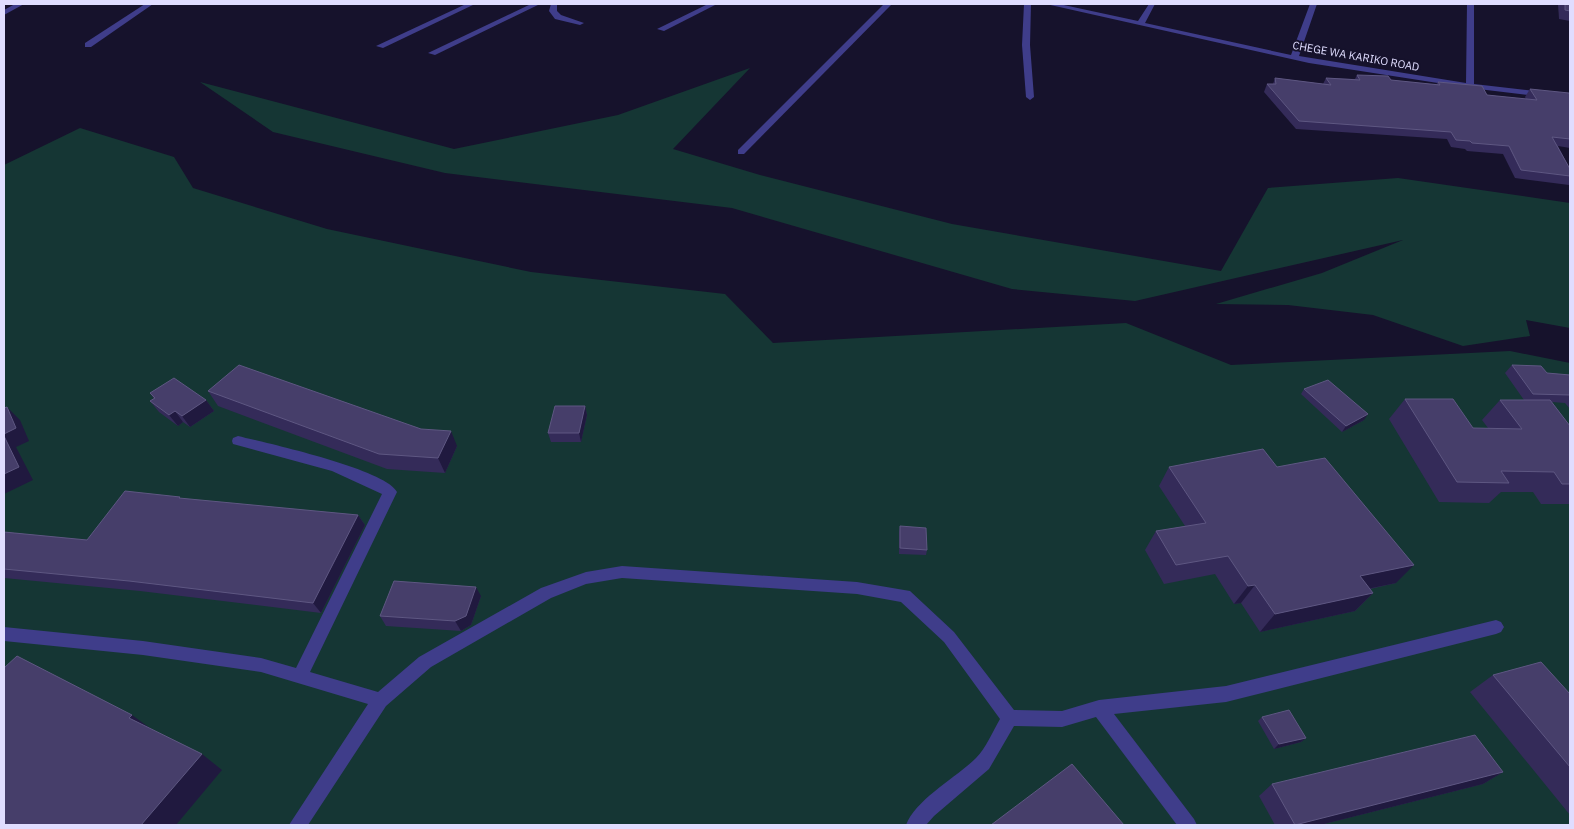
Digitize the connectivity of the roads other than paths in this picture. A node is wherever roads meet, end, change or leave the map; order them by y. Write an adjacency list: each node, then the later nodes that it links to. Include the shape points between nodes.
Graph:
1 (20, 4): 13 (street)
2 (149, 4): 17 (street)
3 (471, 4): 18 (street)
4 (536, 4): 19 (street)
5 (554, 4): 14 (street, via 553,11 558,17)
6 (713, 4): 16 (street)
7 (888, 4): 24 (street)
8 (1027, 4): 22 (street)
9 (1050, 4): 15 (street, CHEGE WA KARIKO ROAD)
10 (1152, 4): 15 (street)
11 (1314, 4): 20 (street)
12 (1471, 4): 21 (street)
13 (4, 13)
14 (580, 23)
15 (1140, 24): 20 (street, CHEGE WA KARIKO ROAD)
16 (661, 29)
17 (88, 45)
18 (380, 46)
19 (432, 53)
20 (1294, 58): 21 (street, CHEGE WA KARIKO ROAD)
21 (1470, 86): 23 (street, CHEGE WA KARIKO ROAD)
22 (1030, 96)
23 (1570, 98)
24 (741, 152)
25 (238, 441): 28 (street, via 350,472 390,492)
26 (1496, 626): 30 (street, via 1226,694)
27 (4, 634): 28 (street, via 261,665)
28 (300, 676): 29 (street)
29 (380, 700): 31 (street, via 425,662 546,593 586,578 622,572 857,588 905,596 950,637); 32 (street)
30 (1098, 708): 31 (street, via 1062,720); 34 (street)
31 (1010, 718): 33 (street, via 983,763)
32 (298, 825)
33 (915, 825)
34 (1188, 825)

